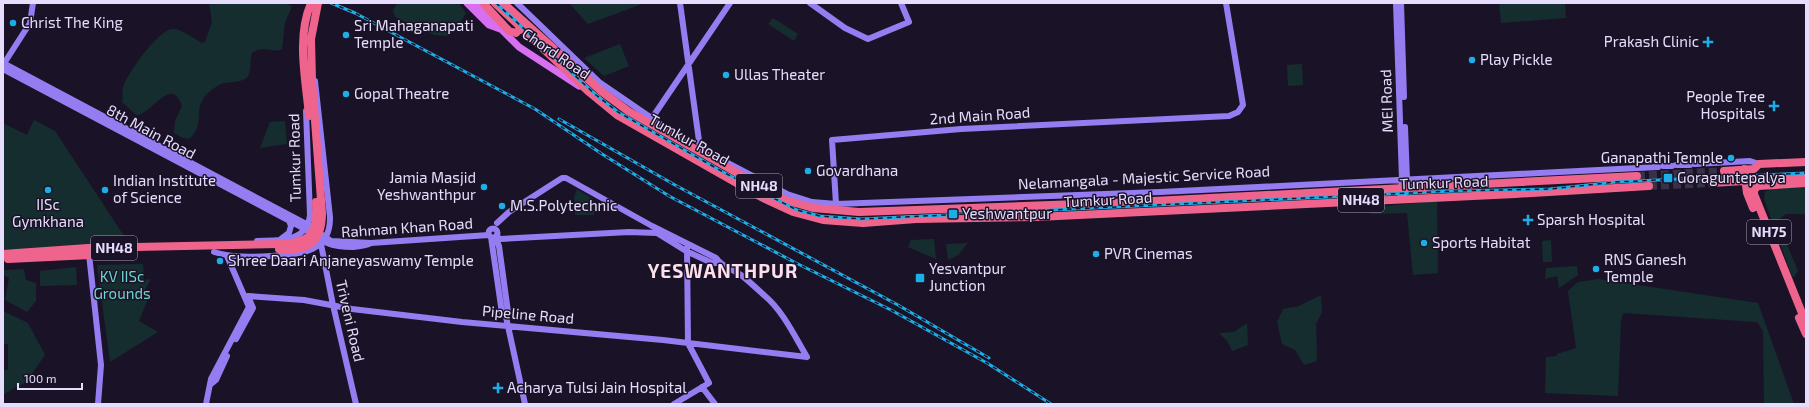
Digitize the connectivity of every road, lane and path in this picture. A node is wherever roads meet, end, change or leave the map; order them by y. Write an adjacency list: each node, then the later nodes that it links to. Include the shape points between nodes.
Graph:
1 (33, 3): 18 (street, via 30,23)
2 (466, 3): 17 (main road, via 489,25)
3 (476, 3): 17 (main road, Chord Road)
4 (483, 3): 16 (highway, via 509,31 516,33)
5 (495, 3): 16 (highway, Tumkur Road / NH48)
6 (504, 3): 21 (highway, Tumkur Road / NH48)
7 (517, 3): 21 (street)
8 (680, 3): 19 (street)
9 (730, 3): 19 (street)
10 (810, 3): 11 (street, via 845,28 868,39 909,22)
11 (901, 3)
12 (1226, 3): 40 (street, 2nd Main Road, via 1243,105 1238,112 1229,116 961,129 832,140)
13 (1396, 3): 32 (street, MEI Road)
14 (1401, 3): 32 (street, MEI Road)
15 (314, 5): 20 (highway, Tumkur Road / NH48); 23 (highway, Tumkur Road / NH48, via 305,29 303,57)
16 (521, 28): 22 (highway, Tumkur Road / NH48)
17 (502, 30): 22 (main road, Chord Road, via 519,47)
18 (3, 65): 38 (street, 8th Main Road)
19 (689, 65): 24 (street); 25 (street)
20 (311, 72): 47 (street, Tumkur Road, via 317,89 330,224); 48 (highway, NH48, bridge, via 322,222 318,236 307,246 295,251)
21 (591, 78): 24 (highway, Tumkur Road / NH48, via 628,111)
22 (589, 92): 39 (highway, Tumkur Road / NH48, via 631,124 763,198 809,217 838,223 1037,217)
23 (308, 112): 44 (street, Tumkur Road, via 305,113 310,214); 48 (highway, NH48, bridge, via 316,207 315,224 309,237 303,241)
24 (650, 121): 25 (street, Nelamangala - Majestic Service Road); 41 (highway, Tumkur Road / NH48, via 768,191)
25 (700, 148): 41 (street, Nelamangala - Majestic Service Road)
26 (1806, 162): 27 (highway)
27 (1760, 164): 28 (highway, via 1754,169); 32 (street, Nelamangala - Majestic Service Road, via 1750,161)
28 (1744, 169): 29 (highway); 33 (highway, NH75)
29 (1724, 171)
30 (1637, 176): 37 (highway, Tumkur Road / NH48)
31 (1806, 177): 33 (highway)
32 (1404, 179): 37 (street, MEI Road); 40 (street, Nelamangala - Majestic Service Road, via 1155,193)
33 (1746, 181): 34 (highway); 60 (highway, NH75, via 1747,193)
34 (1712, 183)
35 (1806, 183): 58 (highway, NH75, via 1758,186 1754,194)
36 (1649, 186): 39 (highway, Tumkur Road / NH48)
37 (1403, 189): 39 (street, MEI Road); 41 (highway, Tumkur Road / NH48, via 859,212 844,212)
38 (241, 192): 42 (street, 8th Main Road); 44 (street, 8th Main Road)
39 (1402, 198)
40 (836, 204): 41 (street, Nelamangala - Majestic Service Road)
41 (811, 205)
42 (289, 220): 44 (street, 8th Main Road); 48 (street, via 289,233)
43 (496, 226): 45 (street, via 564,180); 45 (street, via 529,199 566,177); 46 (street, Rahman Khan Road, via 497,232)
44 (306, 227): 47 (street, 8th Main Road); 48 (street, via 296,237)
45 (651, 229): 46 (street); 46 (street); 49 (street); 49 (street, via 661,230)
46 (494, 237): 47 (street, Rahman Khan Road, via 340,247); 59 (street, via 498,246)
47 (324, 242): 53 (street, via 307,252); 57 (street, Triveni Road)
48 (281, 243): 50 (highway, NH48); 51 (highway, NH48, via 88,248); 53 (street)
49 (687, 248): 61 (street); 61 (street, Pipeline Road, via 716,258 719,263 741,275 766,297 785,320 807,357)
50 (214, 252): 52 (highway, NH48); 54 (street)
51 (3, 254)
52 (88, 254): 55 (highway, NH48); 64 (street, via 101,364)
53 (288, 255): 54 (street)
54 (229, 256): 56 (street); 62 (street, via 249,307 211,379)
55 (3, 260)
56 (248, 296): 57 (street, Pipeline Road); 62 (street, via 253,308 216,380)
57 (333, 305): 59 (street, Pipeline Road, via 462,322); 66 (street, Triveni Road)
58 (1806, 322)
59 (508, 325): 61 (street, Pipeline Road); 67 (street)
60 (1806, 334)
61 (688, 343): 63 (street, via 708,383)
62 (211, 384): 65 (street)
63 (702, 387): 68 (street); 69 (street)
64 (98, 404)
65 (206, 404)
66 (356, 404)
67 (525, 404)
68 (674, 404)
69 (715, 404)

